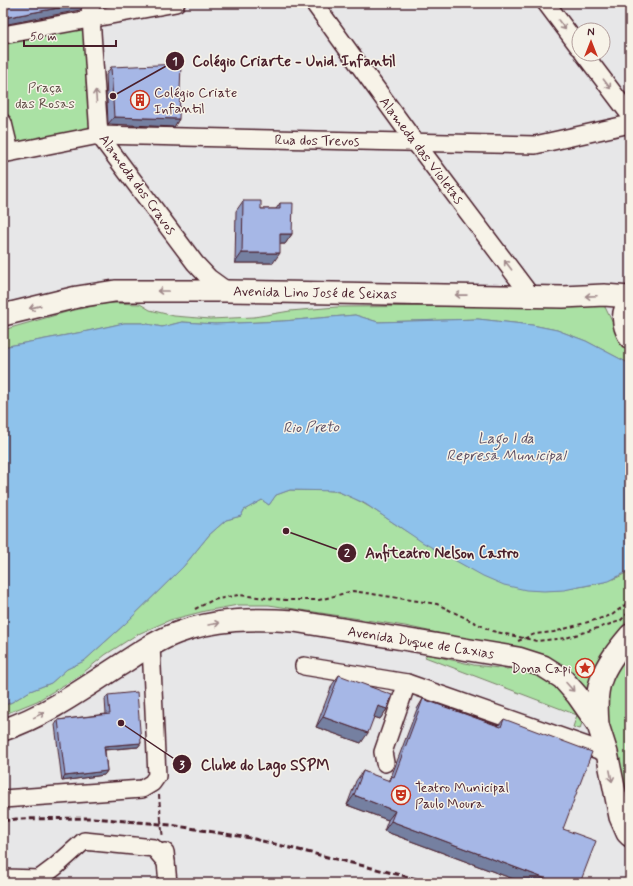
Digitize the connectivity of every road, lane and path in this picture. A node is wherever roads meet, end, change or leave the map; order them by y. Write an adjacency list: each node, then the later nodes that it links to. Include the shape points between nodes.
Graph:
1 (176, 3): 4 (street)
2 (314, 3): 12 (street, Alameda das Violetas)
3 (546, 3): 6 (street, one-way to 6)
4 (90, 11): 5 (street); 11 (street, Alameda dos Cravos, one-way to 4)
5 (3, 35)
6 (571, 36)
7 (590, 62): 8 (street, one-way to 8)
8 (630, 115)
9 (3, 123): 13 (street)
10 (630, 124): 12 (street, Rua dos Trevos, via 535,145)
11 (99, 135): 12 (street, Rua dos Trevos); 13 (street, Rua dos Trevos); 14 (street, Alameda dos Cravos)
12 (415, 142): 17 (street, Alameda das Violetas, one-way to 12)
13 (7, 153)
14 (195, 263): 15 (street, via 197,281); 16 (street, Alameda dos Cravos, via 209,278)
15 (192, 291): 16 (main road, Avenida Lino José de Seixas); 20 (main road, Avenida Lino José de Seixas, one-way to 20, via 115,291 77,297)
16 (227, 291): 17 (main road, Avenida Lino José de Seixas, one-way to 16)
17 (531, 296): 18 (main road, Avenida Lino José de Seixas, one-way to 17)
18 (630, 297)
19 (630, 301): 21 (main road, via 623,322)
20 (3, 315)
21 (630, 338)
22 (628, 639): 26 (main road, via 601,680 597,703)
23 (151, 645): 26 (main road, Avenida Duque de Caxias, one-way to 26, via 199,626 262,619 294,621 518,658 544,666 562,678 577,694); 27 (main road, Avenida Duque de Caxias, one-way to 23, via 20,725 57,706); 31 (street, via 157,776 152,783 142,789)
24 (304, 666): 25 (street)
25 (407, 683): 28 (street); 30 (street, via 383,752)
26 (599, 727): 28 (street, via 589,738); 29 (main road, Avenida Duque de Caxias)
27 (3, 730)
28 (573, 742): 29 (street)
29 (607, 753): 34 (main road, Avenida Duque de Caxias, one-way to 34, via 620,817)
30 (385, 763)
31 (3, 799)
32 (160, 803): 33 (path, bridge)
33 (162, 831)
34 (630, 836)
35 (3, 878): 36 (street, via 39,879 84,841 154,848 165,857)
36 (168, 883)

